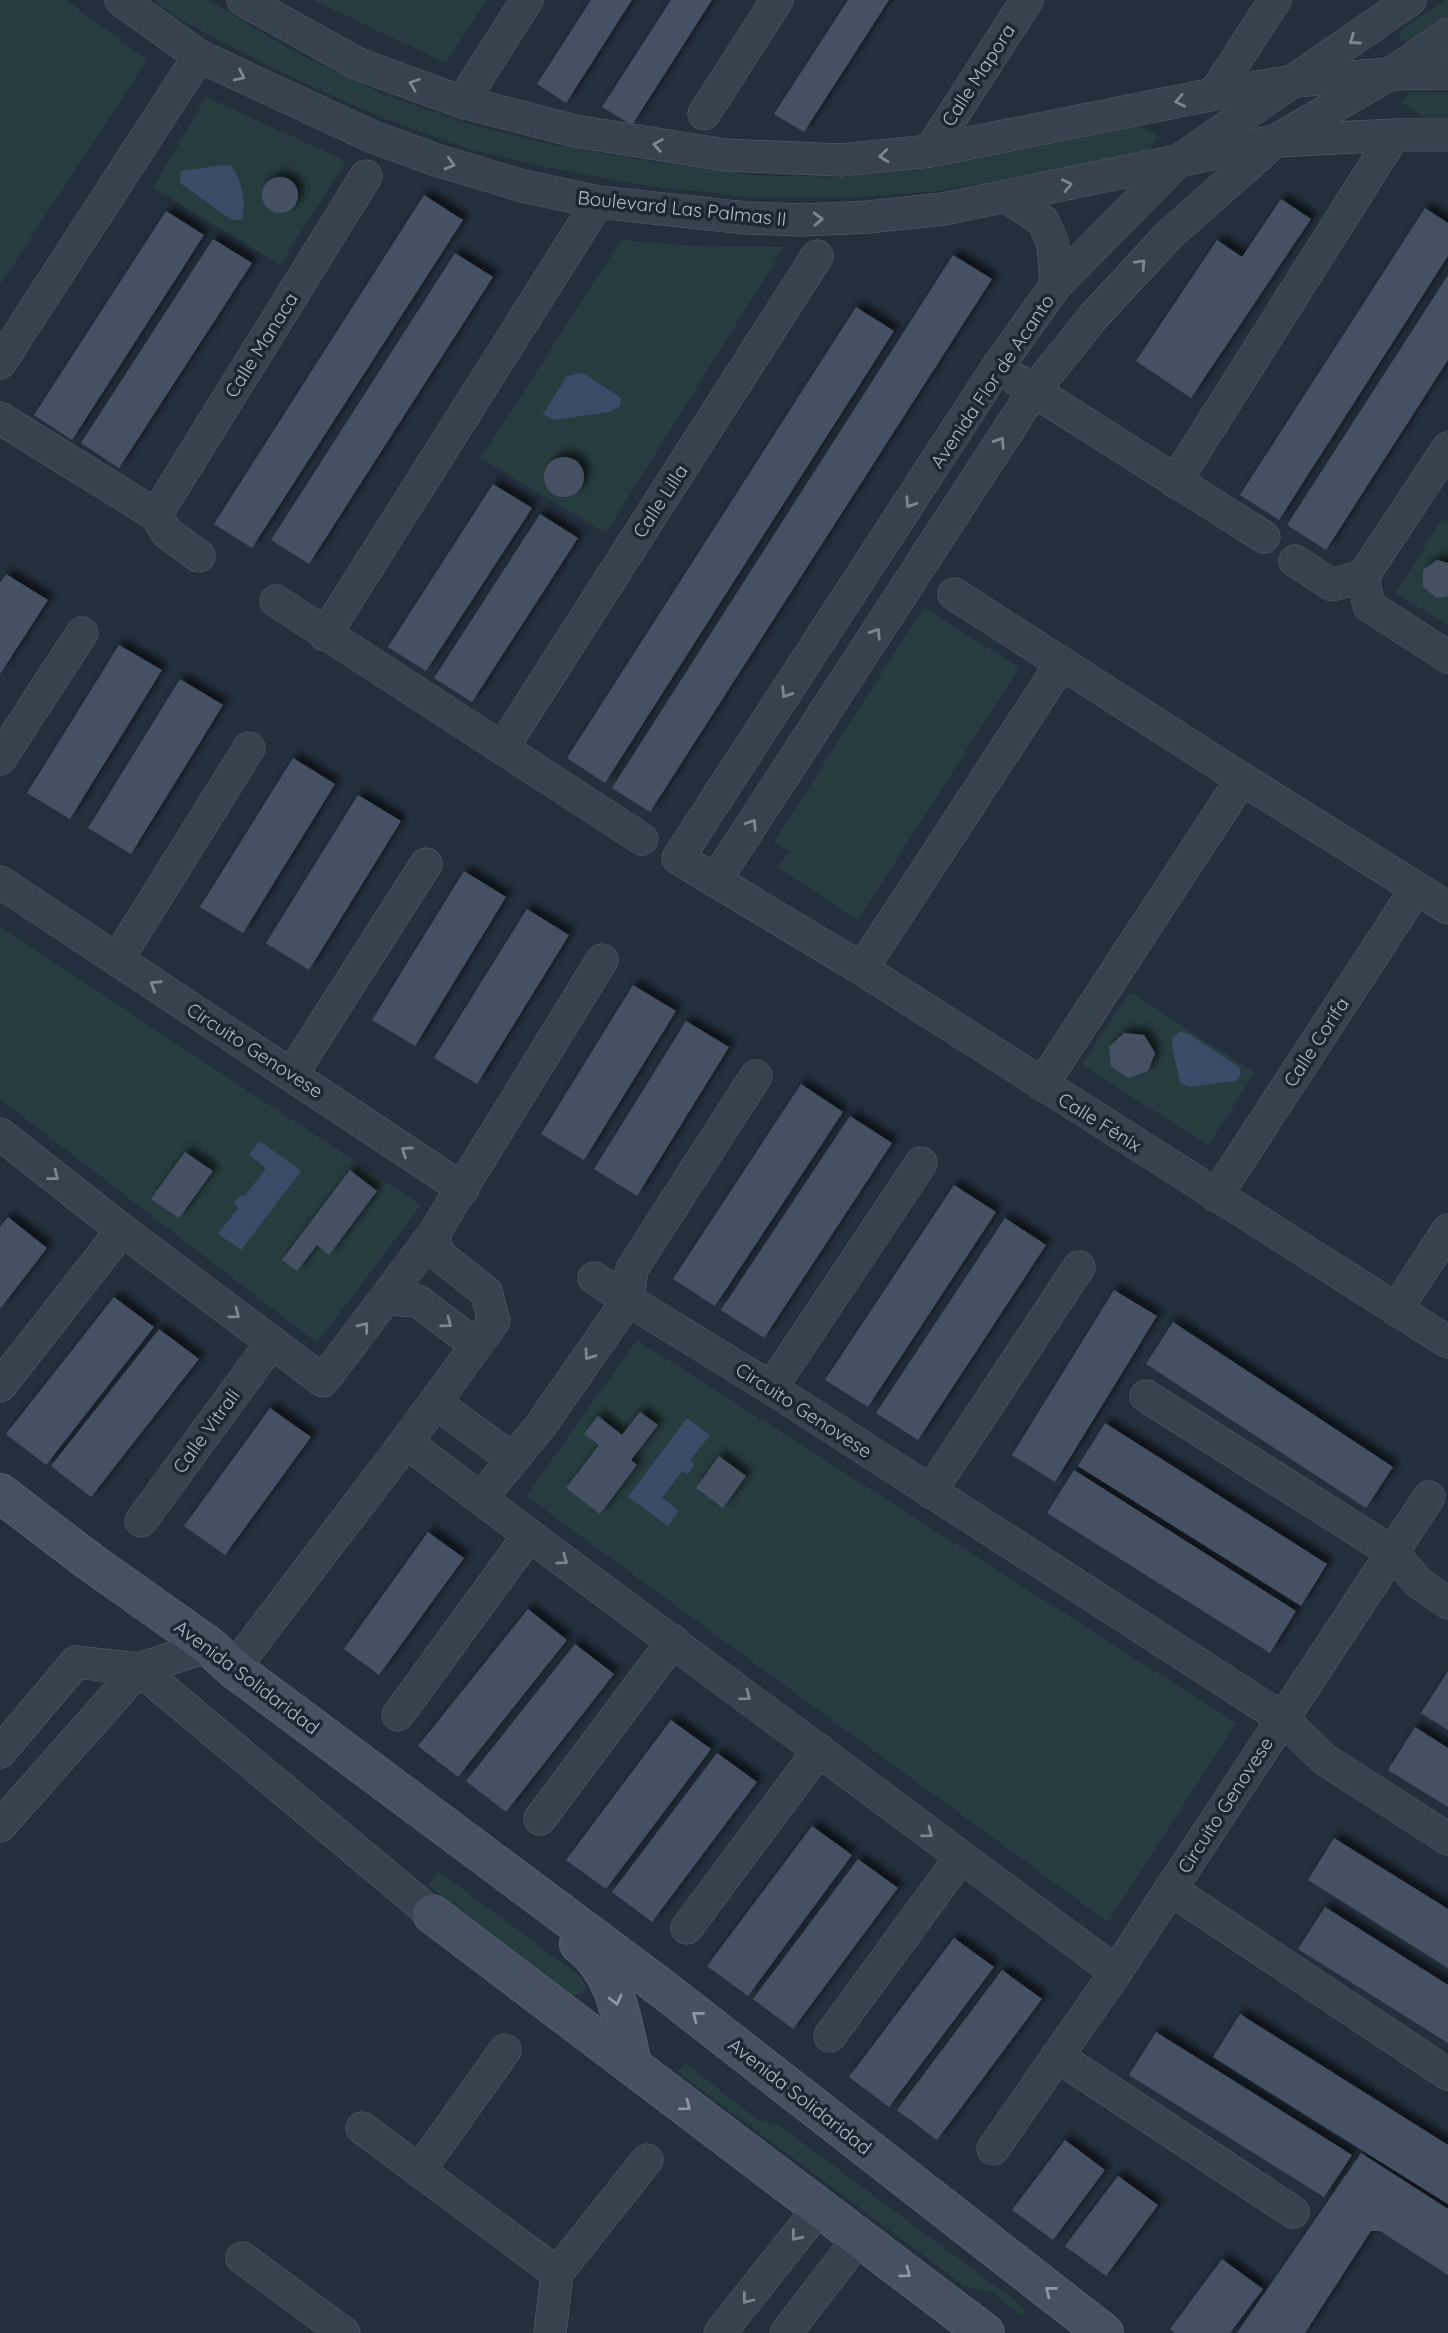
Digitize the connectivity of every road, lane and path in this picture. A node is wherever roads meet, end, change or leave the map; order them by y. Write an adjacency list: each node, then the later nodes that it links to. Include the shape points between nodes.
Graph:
1 (121, 0): 9 (street, Boulevard Las Palmas II)
2 (527, 0): 14 (street)
3 (777, 0): 15 (street)
4 (1027, 0): 19 (street, Calle Mapora)
5 (1275, 0): 13 (street)
6 (1410, 0): 12 (street, Avenida Flor de Acanto, one-way to 12)
7 (261, 5): 14 (street, one-way to 7, via 358,64)
8 (1448, 34): 11 (street, Avenida Flor de Acanto)
9 (199, 56): 23 (street, Boulevard Las Palmas II, one-way to 23, via 373,137 498,178); 26 (street)
10 (1448, 73): 11 (street)
11 (1390, 74): 12 (street); 18 (street, Avenida Flor de Acanto)
12 (1295, 81): 13 (street); 20 (street, Avenida Flor de Acanto)
13 (1214, 94): 19 (street, one-way to 19)
14 (461, 102): 19 (street, one-way to 14, via 841,160 725,155 575,131)
15 (704, 114)
16 (1394, 135): 17 (street, Boulevard Las Palmas II); 18 (street, Boulevard Las Palmas II); 31 (street)
17 (1448, 135)
18 (1275, 141): 20 (street, Boulevard Las Palmas II); 28 (street, Avenida Flor de Acanto, one-way to 18, via 1168,235)
19 (930, 151)
20 (1178, 161): 22 (street, Boulevard Las Palmas II, one-way to 20); 25 (street, Avenida Flor de Acanto)
21 (366, 176): 32 (street, Calle Manaca)
22 (1007, 197): 23 (street, Boulevard Las Palmas II, one-way to 22, via 803,220 943,209); 25 (street, via 1043,221 1053,243)
23 (598, 202): 40 (street)
24 (817, 256): 43 (street, Calle Lilla)
25 (1056, 285): 27 (street, Avenida Flor de Acanto)
26 (0, 363)
27 (998, 366): 28 (street); 48 (street, Avenida Flor de Acanto, one-way to 48)
28 (1033, 391): 31 (street); 50 (street, Avenida Flor de Acanto, one-way to 28)
29 (0, 418): 32 (street)
30 (1448, 448): 36 (street)
31 (1175, 482): 33 (street)
32 (156, 515): 34 (street, via 167,534)
33 (1264, 537)
34 (199, 556)
35 (1295, 561): 36 (street, via 1332,585)
36 (1363, 576): 41 (street, via 1369,606)
37 (954, 594): 42 (street)
38 (276, 601): 40 (street)
39 (82, 634): 45 (street)
40 (325, 635): 43 (street)
41 (1448, 657)
42 (1061, 664): 46 (street); 56 (street)
43 (503, 747): 47 (street)
44 (249, 748): 54 (street)
45 (0, 759)
46 (1242, 779): 52 (street); 59 (street)
47 (642, 839)
48 (678, 858): 50 (street, Calle Fénix)
49 (426, 864): 57 (street)
50 (715, 881): 56 (street, Calle Fénix)
51 (0, 882): 54 (street, Circuito Genovese)
52 (1416, 889): 53 (street); 63 (street, Calle Corifa)
53 (1448, 908)
54 (117, 960): 57 (street, Circuito Genovese, one-way to 54)
55 (602, 960): 62 (street)
56 (862, 969): 59 (street, Calle Fénix)
57 (292, 1074): 62 (street, Circuito Genovese, one-way to 57)
58 (756, 1076): 70 (street, via 632,1269)
59 (1042, 1085): 63 (street, Calle Fénix)
60 (0, 1134): 64 (street, one-way to 64)
61 (921, 1163): 76 (street)
62 (463, 1189): 66 (street)
63 (1216, 1196): 71 (street, Calle Fénix)
64 (122, 1230): 72 (street, one-way to 72); 75 (street)
65 (1448, 1230): 71 (street)
66 (440, 1249): 69 (street); 74 (street, via 486,1292 494,1321)
67 (1079, 1267): 81 (street)
68 (594, 1278): 70 (street, Circuito Genovese)
69 (386, 1299): 72 (street, one-way to 69, via 323,1381); 74 (street, one-way to 74, via 418,1301)
70 (628, 1300): 76 (street, Circuito Genovese); 80 (street, one-way to 80)
71 (1396, 1310): 73 (street, Calle Fénix)
72 (272, 1342): 85 (street, Calle Vitrali)
73 (1448, 1342)
74 (476, 1345): 78 (street)
75 (0, 1386)
76 (771, 1388): 81 (street, Circuito Genovese)
77 (1146, 1396): 87 (street)
78 (431, 1408): 79 (street); 79 (street, via 272,1618); 80 (street); 90 (street)
79 (407, 1441): 84 (street)
80 (513, 1459): 84 (street)
81 (930, 1492): 93 (street, Circuito Genovese)
82 (0, 1493): 90 (main road, Avenida Solidaridad)
83 (1429, 1497): 87 (street)
84 (481, 1498): 86 (street)
85 (141, 1521)
86 (529, 1535): 89 (street, one-way to 89); 92 (street)
87 (1392, 1552): 88 (street, via 1419,1583); 93 (street)
88 (1448, 1603)
89 (673, 1641): 94 (street, one-way to 94); 96 (street)
90 (221, 1658): 91 (street); 100 (main road, Avenida Solidaridad)
91 (139, 1669): 95 (street, via 76,1662); 97 (street); 102 (street)
92 (398, 1715)
93 (1282, 1718): 98 (street, via 1324,1759); 101 (street, Circuito Genovese)
94 (819, 1750): 99 (street, one-way to 99); 103 (street)
95 (0, 1752)
96 (540, 1819)
97 (0, 1826)
98 (1448, 1839)
99 (961, 1857): 104 (street); 105 (street)
100 (493, 1861): 108 (main road, Avenida Solidaridad, one-way to 108, via 510,1893 588,1951 613,1987); 124 (main road, Avenida Solidaridad, one-way to 100)
101 (1170, 1889): 104 (street, Circuito Genovese); 109 (street)
102 (432, 1914): 108 (main road)
103 (687, 1928)
104 (1115, 1972): 107 (street, Circuito Genovese)
105 (830, 2036)
106 (505, 2050): 113 (street)
107 (1057, 2056): 111 (street, Circuito Genovese); 115 (street)
108 (632, 2064): 114 (main road, one-way to 114)
109 (1448, 2074)
110 (362, 2127): 113 (street)
111 (993, 2148)
112 (647, 2160): 118 (street)
113 (419, 2171): 118 (street)
114 (819, 2208): 116 (main road); 121 (street, one-way to 121)
115 (1293, 2212)
116 (860, 2237): 122 (street); 123 (main road, one-way to 123)
117 (242, 2258): 119 (street)
118 (557, 2273): 120 (street)
119 (344, 2333)
120 (550, 2333)
121 (720, 2333)
122 (786, 2333)
123 (985, 2333)
124 (1104, 2333)

